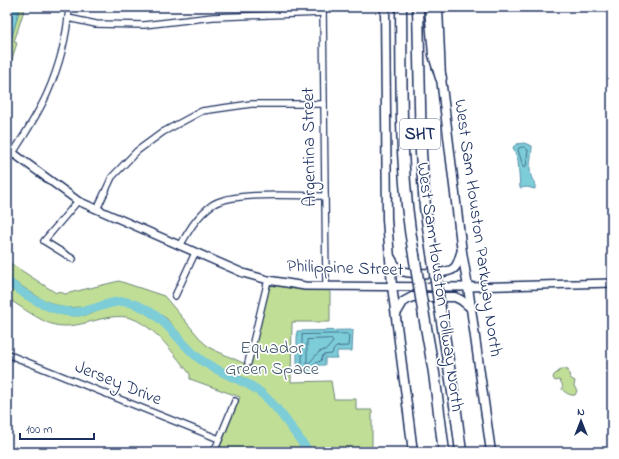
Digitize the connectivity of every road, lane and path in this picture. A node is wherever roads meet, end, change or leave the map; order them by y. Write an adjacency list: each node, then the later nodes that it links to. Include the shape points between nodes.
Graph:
1 (69, 7): 8 (street)
2 (385, 7): 19 (main road, via 387,213)
3 (401, 7): 35 (highway, West Sam Houston Tollway North / SHT, bridge, via 403,166 410,231 434,372)
4 (418, 7): 36 (highway, West Sam Houston Tollway North / SHT, bridge, via 420,153 424,201)
5 (430, 7): 9 (highway, via 434,55)
6 (438, 7): 9 (main road, West Sam Houston Parkway North)
7 (323, 10): 8 (street, via 144,24 96,24); 10 (street, Argentina Street)
8 (68, 18): 11 (street, via 61,54 47,94)
9 (441, 78): 17 (main road, West Sam Houston Parkway North)
10 (324, 104): 13 (street, Argentina Street); 15 (street, via 251,104 202,111 163,132 137,151 112,177)
11 (13, 153): 12 (street); 14 (street, Philippine Street)
12 (7, 159)
13 (325, 196): 16 (street, via 270,195 230,198 214,204 202,214 191,226); 23 (street, Argentina Street)
14 (78, 201): 15 (street, Philippine Street); 20 (street, via 44,241)
15 (96, 209): 16 (street, Philippine Street)
16 (180, 246): 18 (street, Philippine Street)
17 (462, 252): 19 (main road, via 458,263 447,272 407,273 400,270); 25 (main road, West Sam Houston Parkway North)
18 (195, 253): 21 (street, Philippine Street, via 243,273); 26 (street)
19 (390, 257): 24 (main road)
20 (73, 259)
21 (268, 280): 23 (street, Philippine Street, via 304,286); 30 (street)
22 (612, 283): 25 (street, Philippine Street)
23 (326, 286): 24 (street, Philippine Street)
24 (392, 286): 25 (street, Philippine Street); 28 (main road)
25 (468, 287): 27 (main road, West Sam Houston Parkway North)
26 (175, 296)
27 (471, 308): 28 (main road, via 455,297 412,297 403,302); 37 (main road, West Sam Houston Parkway North)
28 (396, 314): 34 (main road)
29 (7, 354): 32 (street, Jersey Drive)
30 (248, 363)
31 (235, 401): 32 (street)
32 (219, 439): 33 (street)
33 (214, 452)
34 (414, 452)
35 (444, 452)
36 (461, 452)
37 (491, 452)

